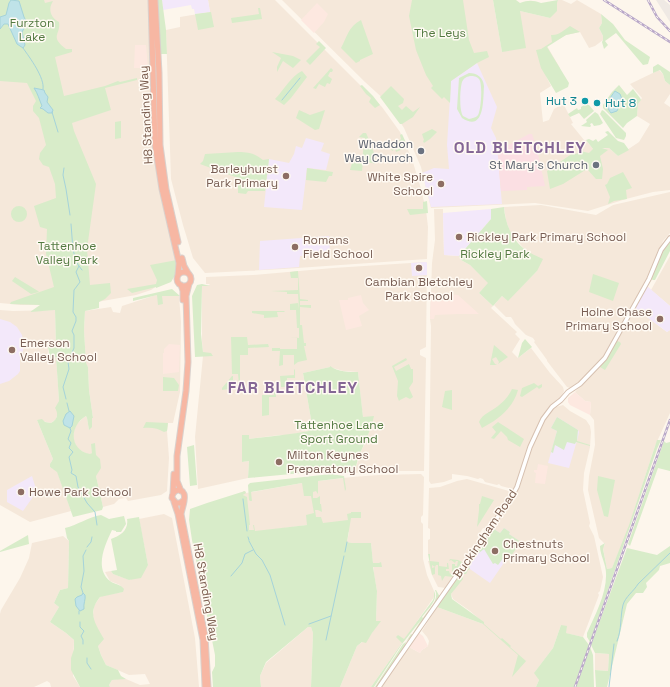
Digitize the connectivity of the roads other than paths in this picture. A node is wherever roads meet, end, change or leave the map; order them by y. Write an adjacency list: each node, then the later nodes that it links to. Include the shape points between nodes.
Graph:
1 (151, 0): 3 (highway, H8 Standing Way)
2 (155, 0): 3 (highway, H8 Standing Way)
3 (155, 52): 5 (highway, H8 Standing Way, via 154,128 163,195)
4 (670, 238): 19 (main road, Buckingham Road, via 661,250 649,279 605,358 546,415 530,447 511,498)
5 (181, 263): 6 (highway, H8 Standing Way); 7 (highway, H8 Standing Way)
6 (188, 273): 7 (highway); 8 (highway, via 191,279)
7 (178, 275): 9 (highway)
8 (189, 284): 9 (highway); 10 (highway)
9 (181, 285): 10 (highway)
10 (185, 301): 11 (highway)
11 (186, 362): 12 (highway, via 186,391 177,456 177,481); 13 (highway, via 175,440)
12 (181, 491): 13 (highway); 14 (highway, via 185,495)
13 (173, 493): 15 (highway)
14 (184, 500): 15 (highway); 16 (highway, H8 Standing Way)
15 (175, 504): 16 (highway, H8 Standing Way)
16 (180, 514): 17 (highway, H8 Standing Way, via 202,640); 18 (highway, H8 Standing Way, via 204,628)
17 (205, 687)
18 (208, 687)
19 (379, 687)

